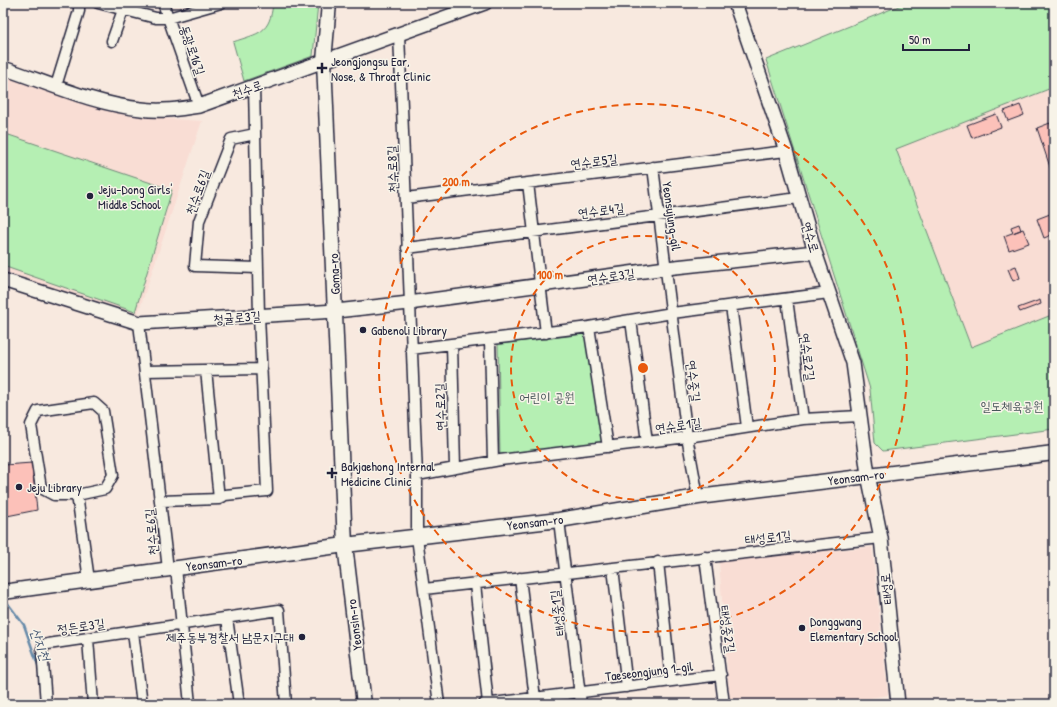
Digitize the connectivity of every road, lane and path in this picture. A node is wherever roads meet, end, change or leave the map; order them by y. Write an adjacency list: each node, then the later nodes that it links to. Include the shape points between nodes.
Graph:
1 (79, 3): 15 (street, via 79,11)
2 (98, 3): 9 (street)
3 (163, 3): 10 (street, 동광로16길)
4 (221, 3): 10 (street)
5 (329, 3): 13 (main road, Goma-ro)
6 (485, 3): 8 (street, 천수로)
7 (735, 3): 19 (street, 연수로)
8 (459, 7): 11 (street, 천수로)
9 (123, 10): 10 (street, via 156,18); 12 (street)
10 (168, 18): 17 (street, 동광로16길)
11 (399, 34): 13 (street, 천수로); 22 (street, 천수로8길)
12 (112, 41)
13 (324, 61): 16 (street, 천수로); 36 (main road, Goma-ro)
14 (3, 68): 15 (street, 천수로)
15 (56, 86): 17 (street, 천수로, via 109,104 142,110 171,110)
16 (254, 86): 17 (street, 천수로); 18 (street, 천수로6길)
17 (199, 106)
18 (255, 134): 28 (street, 천수로6길); 28 (street, 천수로6길, via 231,139 199,221 195,266)
19 (786, 151): 20 (street, 연수로5길); 23 (street, 연수로)
20 (653, 167): 21 (street, 연수로5길); 24 (street, Yeonsujung-gil)
21 (528, 183): 22 (street, 연수로5길); 25 (street)
22 (406, 198): 26 (street, 천수로8길)
23 (799, 198): 24 (street, 연수로4길); 27 (street, 연수로)
24 (660, 216): 25 (street, 연수로4길); 29 (street, Yeonsujung-gil)
25 (534, 232): 26 (street, 연수로4길); 31 (street)
26 (407, 248): 34 (street, 천수로8길)
27 (815, 252): 29 (street, 연수로3길); 32 (street, 연수로)
28 (258, 268): 38 (street, 천수로6길)
29 (666, 268): 31 (street, 연수로3길); 37 (street, 연수중길)
30 (3, 280): 40 (street, 청귤로3길)
31 (541, 286): 34 (street, 연수로3길); 42 (street)
32 (828, 292): 33 (street); 49 (street, 연수로, via 853,363)
33 (787, 299): 35 (street); 50 (street, 연수로2길)
34 (409, 303): 36 (street, 연수로3길); 45 (street)
35 (731, 306): 37 (street); 51 (street)
36 (336, 311): 38 (street, 청귤로3길); 67 (main road, Goma-ro)
37 (672, 313): 39 (street); 52 (street, 연수중길)
38 (259, 316): 40 (street, 청귤로3길); 46 (street, 천수로6길)
39 (631, 320): 41 (street); 53 (street)
40 (139, 323): 48 (street)
41 (589, 327): 42 (street); 54 (street)
42 (546, 333): 43 (street)
43 (490, 340): 44 (street); 56 (street)
44 (452, 344): 45 (street); 57 (street, 연수로2길)
45 (411, 349): 58 (street)
46 (262, 369): 47 (street); 62 (street, 천수로6길, via 267,491 225,495)
47 (206, 370): 48 (street); 62 (street)
48 (145, 371): 63 (street)
49 (860, 416): 50 (street, 연수로1길); 59 (street, 연수로)
50 (803, 418): 51 (street, 연수로1길)
51 (747, 427): 52 (street, 연수로1길)
52 (687, 437): 53 (street, 연수로1길); 61 (street, 연수중길)
53 (647, 442): 54 (street, 연수로1길)
54 (608, 447): 56 (street, 연수로1길)
55 (1054, 453): 59 (main road, Yeonsam-ro)
56 (493, 461): 57 (street, 연수로1길)
57 (455, 468): 58 (street, 연수로1길)
58 (417, 475): 65 (street)
59 (868, 475): 61 (main road, Yeonsam-ro); 66 (street, 태성로)
60 (77, 495): 60 (street, via 54,496 41,488 31,425 38,411 94,403 103,411 113,475 105,489); 74 (street)
61 (698, 497): 64 (main road, Yeonsam-ro)
62 (219, 498): 63 (street, 천수로6길)
63 (161, 501): 71 (street, 천수로6길)
64 (559, 520): 65 (main road, Yeonsam-ro); 72 (street, 태성중1길)
65 (417, 537): 67 (main road, Yeonsam-ro); 76 (street)
66 (881, 538): 68 (street, 태성로1길); 99 (street, 태성로)
67 (345, 545): 71 (main road, Yeonsam-ro); 93 (main road, Yeonsin-ro)
68 (705, 557): 69 (street, 태성로1길); 82 (street, 태성중2길)
69 (658, 562): 70 (street, 태성로1길); 83 (street)
70 (613, 568): 72 (street, 태성로1길); 84 (street)
71 (172, 569): 74 (main road, Yeonsam-ro); 79 (street)
72 (566, 573): 73 (street, 태성로1길); 85 (street, 태성중1길)
73 (520, 578): 75 (street, 태성로1길); 86 (street)
74 (89, 580): 77 (main road, Yeonsam-ro)
75 (475, 584): 76 (street, 태성로1길); 96 (street)
76 (424, 590): 94 (street)
77 (10, 591)
78 (227, 618): 79 (street, 정든로3길); 91 (street); 92 (street, 정든로3길, via 279,610)
79 (181, 625): 80 (street, 정든로3길); 90 (street)
80 (133, 632): 81 (street, 정든로3길); 89 (street)
81 (88, 639): 87 (street, 정든로3길, via 44,645 42,649); 88 (street)
82 (721, 675): 83 (street, Taeseongjung 1-gil); 98 (street, 태성중2길)
83 (671, 681): 84 (street, Taeseongjung 1-gil)
84 (627, 687): 85 (street, Taeseongjung 1-gil)
85 (580, 693): 86 (street, Taeseongjung 1-gil); 97 (street, 태성중1길)
86 (535, 698): 96 (street, Taeseongjung 1-gil)
87 (46, 704)
88 (93, 704)
89 (142, 704)
90 (190, 704)
91 (239, 704)
92 (286, 704)
93 (364, 704)
94 (439, 704)
95 (484, 704): 96 (street, Taeseongjung 1-gil)
96 (488, 704)
97 (581, 704)
98 (724, 704)
99 (898, 704)

